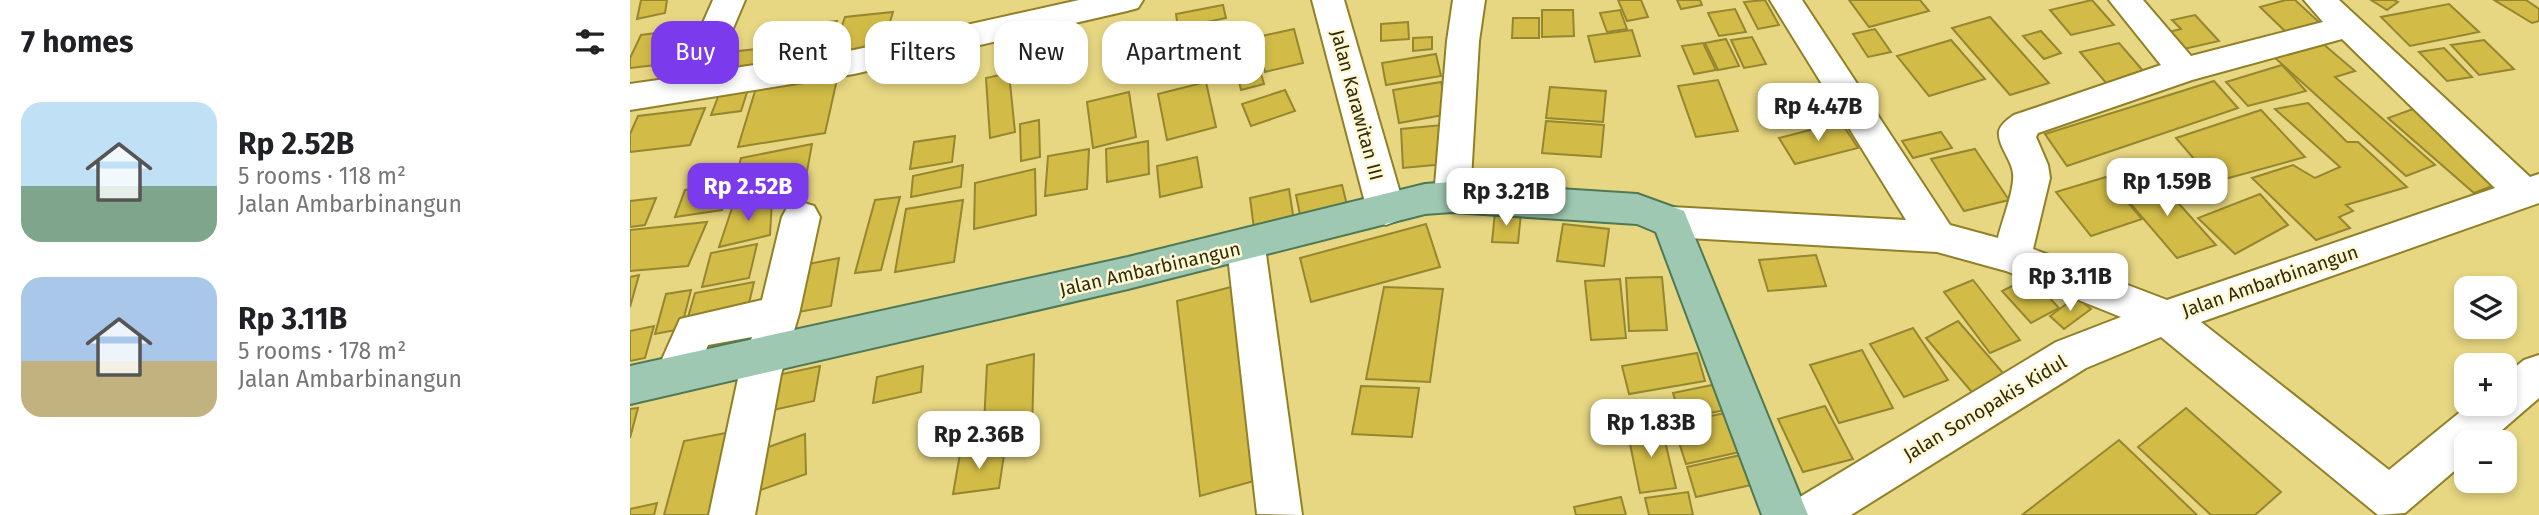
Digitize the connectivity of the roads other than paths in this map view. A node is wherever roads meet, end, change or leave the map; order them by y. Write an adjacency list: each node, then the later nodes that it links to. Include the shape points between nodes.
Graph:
1 (729, 0): 11 (street)
2 (1127, 0): 8 (street)
3 (1328, 0): 15 (street, Jalan Karawitan III)
4 (1469, 0): 14 (street)
5 (1786, 0): 18 (street)
6 (2125, 0): 10 (street)
7 (2320, 0): 9 (street)
8 (1036, 10): 11 (street, via 854,62)
9 (2346, 27): 10 (street); 13 (street)
10 (2184, 71): 20 (street, via 2026,124 2017,131 2032,178)
11 (692, 86): 12 (street)
12 (630, 97)
13 (2531, 191): 22 (street, Jalan Ambarbinangun)
14 (1452, 197): 15 (main road, Jalan Ambarbinangun); 17 (main road, Jalan Ambarbinangun, via 1637,209)
15 (1386, 209): 19 (main road, Jalan Ambarbinangun)
16 (801, 217): 21 (street)
17 (1671, 222): 18 (street, Jalan Ambarbinangun); 31 (main road)
18 (1937, 237): 20 (street, Jalan Ambarbinangun)
19 (1246, 247): 23 (main road, Jalan Ambarbinangun); 29 (street)
20 (2011, 257): 22 (street, Jalan Ambarbinangun)
21 (779, 314): 23 (street); 25 (street, via 694,331)
22 (2166, 317): 28 (street, via 2389,498); 32 (street, Jalan Sonopakis Kidul, via 2071,355)
23 (764, 358): 25 (main road, Jalan Ambarbinangun); 30 (street)
24 (2539, 373): 27 (street)
25 (676, 375): 26 (main road, Jalan Ambarbinangun)
26 (630, 385)
27 (2517, 391)
28 (2487, 416)
29 (1280, 514)
30 (732, 515)
31 (1785, 515)
32 (1811, 515)

